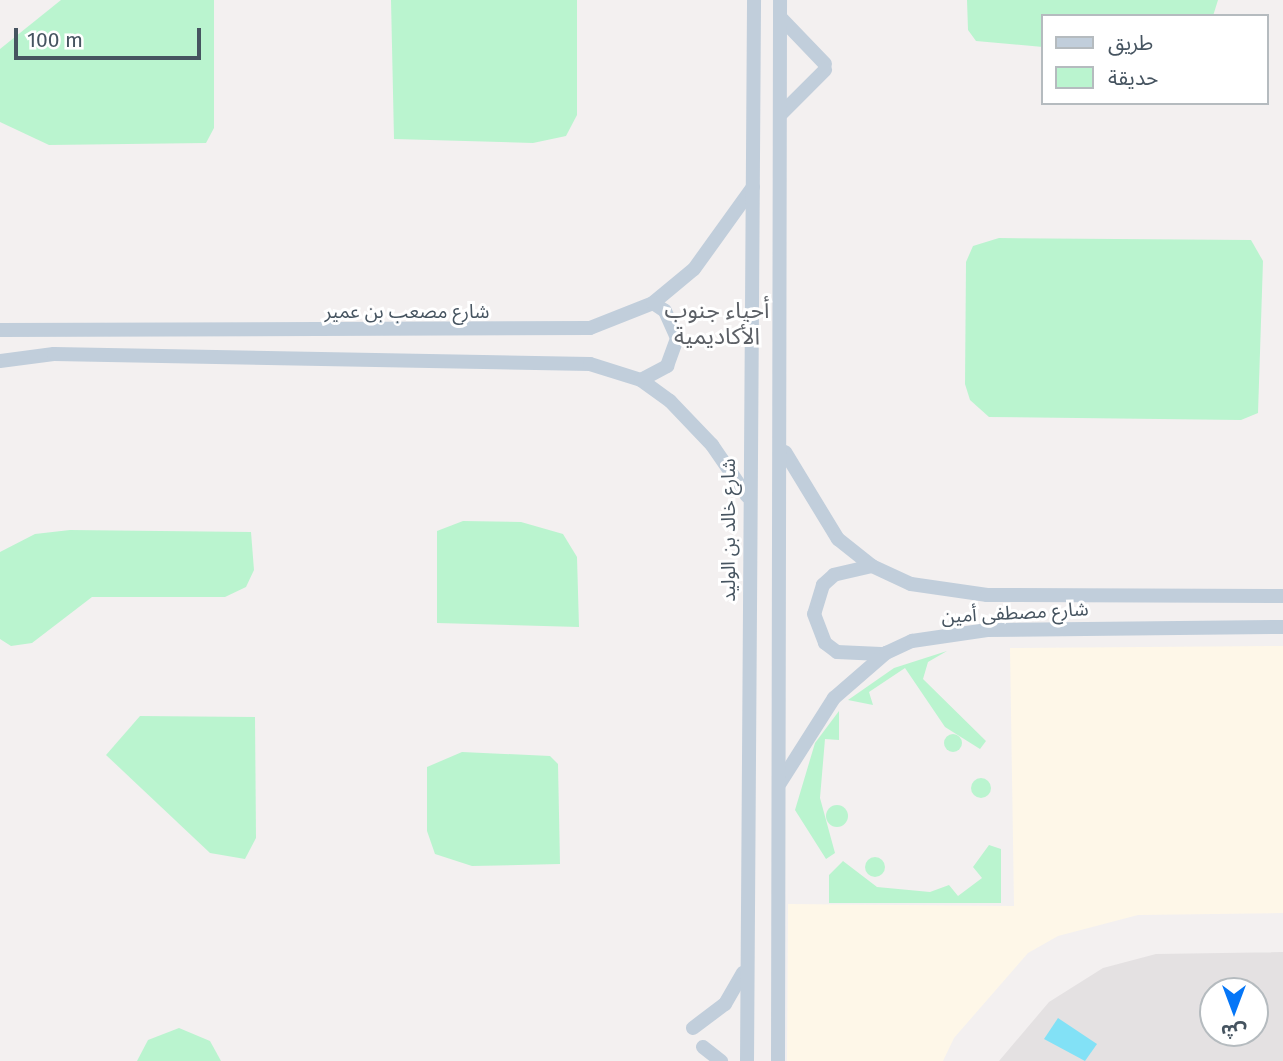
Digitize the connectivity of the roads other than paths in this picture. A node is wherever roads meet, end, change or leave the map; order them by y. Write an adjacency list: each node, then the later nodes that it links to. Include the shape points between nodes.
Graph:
1 (754, 0): 5 (street, شارع خالد بن الوليد)
2 (780, 0): 3 (street)
3 (780, 17): 4 (street); 4 (street, via 825,67)
4 (782, 113): 10 (street)
5 (753, 186): 6 (street, شارع مصعب بن عمير, via 709,254); 11 (street, شارع خالد بن الوليد)
6 (653, 303): 7 (street, شارع مصعب بن عمير, via 570,331); 9 (street, via 673,324 674,353 656,376)
7 (0, 330)
8 (0, 361): 9 (street, via 54,354 550,359)
9 (641, 380): 11 (street, via 699,429)
10 (782, 439): 12 (street, شارع مصطفى أمين, via 788,464 811,503 838,538); 16 (street)
11 (748, 497): 17 (street, شارع خالد بن الوليد)
12 (872, 566): 13 (street, شارع مصطفى أمين, via 911,584 976,594); 15 (street, via 834,575 816,599 814,614 825,643 837,652)
13 (1283, 596)
14 (1283, 627): 15 (street, شارع مصطفى أمين, via 987,630 930,637)
15 (886, 653): 16 (street, شارع مصطفى أمين, via 818,717)
16 (778, 788): 22 (street)
17 (744, 968): 18 (street, via 725,1004); 21 (street, شارع خالد بن الوليد)
18 (693, 1028)
19 (703, 1047): 20 (street)
20 (721, 1061)
21 (747, 1061)
22 (778, 1061)

